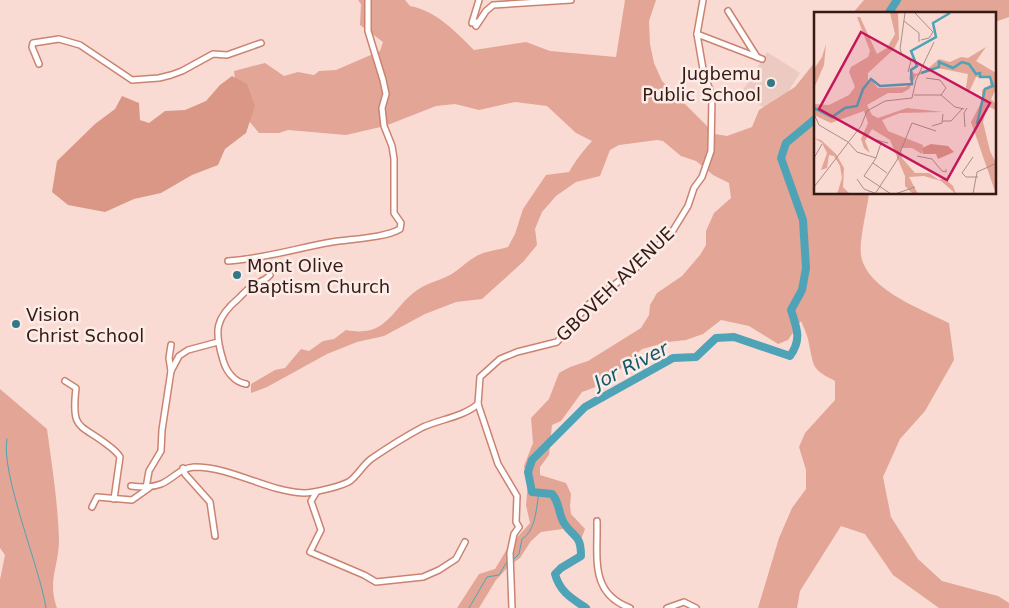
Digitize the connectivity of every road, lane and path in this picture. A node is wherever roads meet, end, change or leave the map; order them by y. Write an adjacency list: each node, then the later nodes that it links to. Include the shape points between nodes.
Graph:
1 (368, 0): 10 (street, via 368,31 386,94 382,108 395,172 394,213 401,227 395,232)
2 (478, 0): 5 (street, via 472,23 477,24 493,5)
3 (571, 0): 5 (street)
4 (703, 0): 7 (street, GBOVEH AVENUE)
5 (519, 2)
6 (728, 11): 7 (street, via 759,58)
7 (697, 34): 17 (street, GBOVEH AVENUE, via 704,75 712,95 711,151 688,206 672,232 636,268 588,305 557,342 500,359 480,376)
8 (260, 43): 9 (street, via 227,56 214,54 182,71 159,78 132,80 91,51 68,40 33,43)
9 (39, 64)
10 (228, 261)
11 (270, 275): 12 (street, via 220,316)
12 (218, 342): 14 (street, via 188,350); 16 (street, via 228,371 238,383)
13 (171, 344): 14 (street)
14 (171, 371): 20 (street, via 161,451 149,471)
15 (65, 381): 22 (street, via 76,388 75,413 79,425 84,431 96,435 120,457)
16 (246, 384)
17 (478, 404): 21 (street, via 470,411 441,420 406,437 370,460 347,483); 27 (street, GBOVEH AVENUE, via 498,464 517,496 516,522 519,527 510,553)
18 (183, 468): 20 (street, via 161,484); 21 (street, via 232,472 265,485); 25 (street, via 210,502)
19 (131, 486): 20 (street)
20 (148, 487): 22 (street, via 132,500)
21 (316, 493): 26 (street, via 311,501 321,530 310,552 376,582 423,577 439,570 456,559)
22 (114, 499): 23 (street, via 97,497)
23 (92, 506)
24 (597, 521): 28 (street, via 600,580 612,599)
25 (215, 536)
26 (465, 542)
27 (512, 608)
28 (630, 608)
29 (667, 608): 30 (street, via 684,602)
30 (696, 608)

